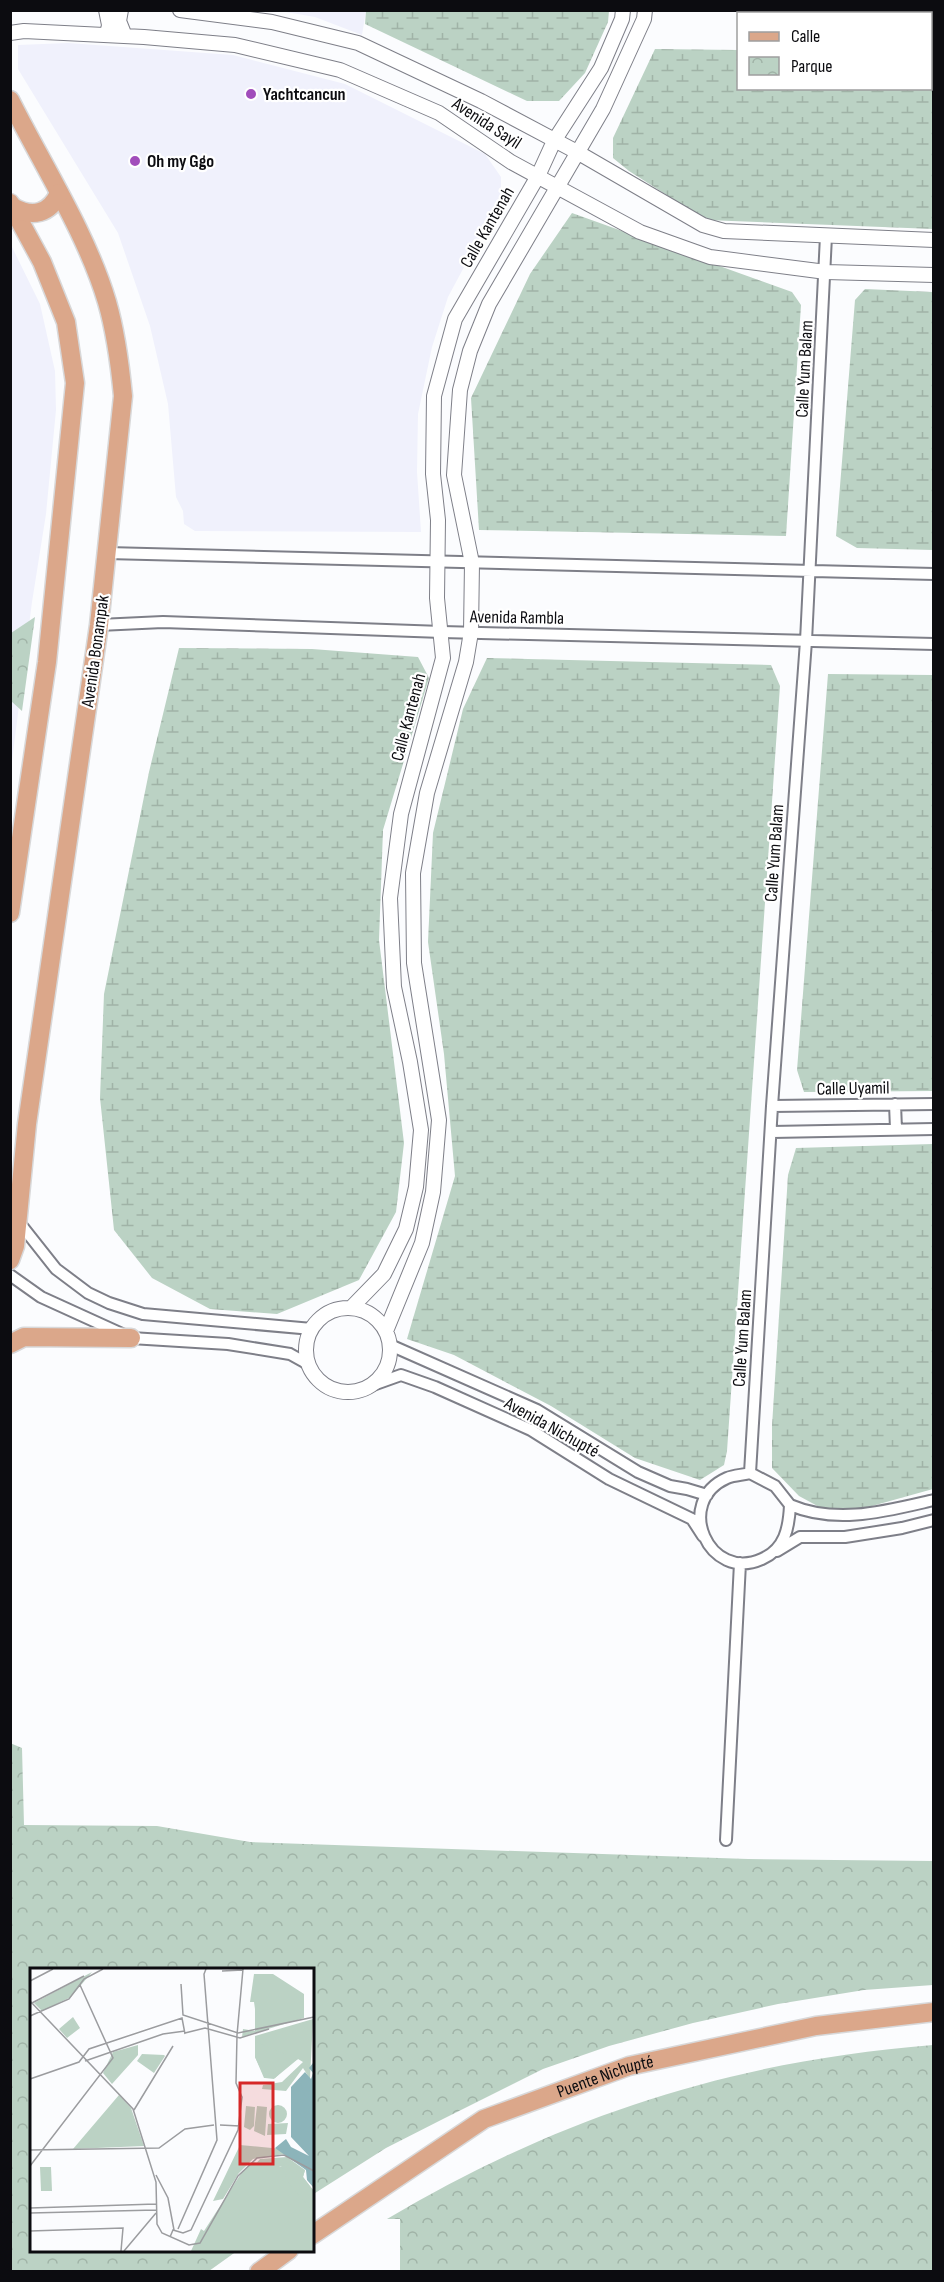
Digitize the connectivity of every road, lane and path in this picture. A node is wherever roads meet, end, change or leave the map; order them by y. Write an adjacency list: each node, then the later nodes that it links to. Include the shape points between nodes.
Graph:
1 (106, 10): 7 (street)
2 (121, 10): 8 (street, via 119,21)
3 (180, 10): 12 (street, Avenida Sayil, via 272,22 358,43 481,101)
4 (623, 10): 12 (street, Calle Kantenah, via 601,68)
5 (645, 10): 13 (street, via 603,108)
6 (10, 33): 7 (street, Avenida Sayil)
7 (107, 35): 8 (street, Avenida Sayil)
8 (125, 36): 14 (street, Avenida Sayil, via 235,45 340,70 439,113)
9 (10, 100): 11 (main road, Avenida Bonampak)
10 (10, 133): 11 (main road)
11 (30, 139): 16 (main road, Avenida Bonampak)
12 (554, 141): 13 (street, Avenida Sayil); 14 (street, Calle Kantenah)
13 (577, 153): 15 (street); 18 (street, Avenida Sayil, via 703,225 724,231)
14 (538, 176): 15 (street, Avenida Sayil); 22 (street, Calle Kantenah, via 454,319 434,396)
15 (557, 186): 20 (street, Avenida Sayil, via 640,232 710,257); 23 (street, via 489,304 470,351 460,390)
16 (59, 193): 17 (main road, via 51,206 40,213 26,213); 24 (main road, Avenida Bonampak, via 107,301 120,360 123,396)
17 (12, 205): 36 (main road, via 42,262 66,322 75,383 47,662)
18 (826, 236): 19 (street, Avenida Sayil); 20 (street, Calle Yum Balam)
19 (933, 240)
20 (825, 272): 21 (street, Avenida Sayil); 27 (street, Calle Yum Balam)
21 (933, 275)
22 (433, 474): 23 (street); 25 (street, Calle Kantenah)
23 (454, 475): 26 (street)
24 (107, 554): 25 (street); 29 (main road, Avenida Bonampak)
25 (438, 561): 26 (street); 30 (street, Calle Kantenah, via 437,598)
26 (472, 563): 27 (street); 31 (street)
27 (809, 571): 28 (street); 32 (street, Calle Yum Balam)
28 (933, 574)
29 (99, 625): 30 (street, Avenida Rambla, via 163,622); 40 (main road, Avenida Bonampak)
30 (442, 632): 31 (street, Avenida Rambla); 34 (street, Calle Kantenah, via 443,658)
31 (471, 632): 32 (street, Avenida Rambla); 35 (street)
32 (806, 641): 33 (street, Avenida Rambla); 39 (street, Calle Yum Balam)
33 (933, 644)
34 (426, 716): 35 (street); 48 (street, Calle Kantenah, via 401,814 390,898 394,987 421,1130 416,1187 406,1229 384,1274)
35 (446, 725): 51 (street, via 427,793 413,873 414,963 439,1120 433,1192 422,1243)
36 (10, 914)
37 (895, 1104): 38 (street, Calle Uyamil); 39 (street, Calle Uyamil); 41 (street)
38 (933, 1104)
39 (772, 1106): 43 (street, Calle Yum Balam)
40 (27, 1124): 44 (main road, via 22,1132); 45 (main road, Avenida Bonampak)
41 (896, 1129): 42 (street); 43 (street)
42 (933, 1129)
43 (772, 1132): 60 (street, Calle Yum Balam)
44 (10, 1137)
45 (14, 1219): 46 (main road, Avenida Bonampak, via 15,1246); 49 (street, via 56,1269 88,1293 143,1314)
46 (10, 1260)
47 (10, 1275): 52 (street, via 41,1297)
48 (351, 1308): 50 (street, via 334,1311); 51 (street, via 366,1312)
49 (228, 1321): 50 (street); 54 (street)
50 (312, 1329): 56 (street, via 306,1350)
51 (386, 1331): 55 (street)
52 (131, 1338): 53 (main road, via 24,1337); 54 (street)
53 (10, 1344)
54 (228, 1344): 56 (street, via 290,1354)
55 (390, 1345): 57 (street, via 390,1360); 58 (street, Avenida Nichupté)
56 (308, 1364): 57 (street, via 318,1381 333,1390 347,1393)
57 (373, 1384): 59 (street, Avenida Nichupté, via 402,1375)
58 (537, 1410): 59 (street); 61 (street, Avenida Nichupté, via 638,1472 670,1486)
59 (531, 1430): 67 (street, Avenida Nichupté, via 609,1479 692,1519)
60 (750, 1473): 61 (street, via 728,1478); 63 (street, via 775,1486)
61 (707, 1495): 67 (street, via 701,1510)
62 (933, 1500): 64 (street)
63 (790, 1505): 64 (street, via 806,1512 836,1516); 68 (street, via 786,1536)
64 (858, 1514): 66 (street)
65 (933, 1520): 66 (street)
66 (864, 1534): 68 (street, via 800,1537)
67 (703, 1536): 69 (street, via 724,1559)
68 (770, 1556): 69 (street, via 755,1563)
69 (740, 1563): 70 (street)
70 (726, 1840)
71 (933, 2012): 72 (main road, Puente Nichupté, via 816,2026 629,2066 484,2120)
72 (314, 2234)
73 (286, 2252): 74 (main road)
74 (260, 2271)

